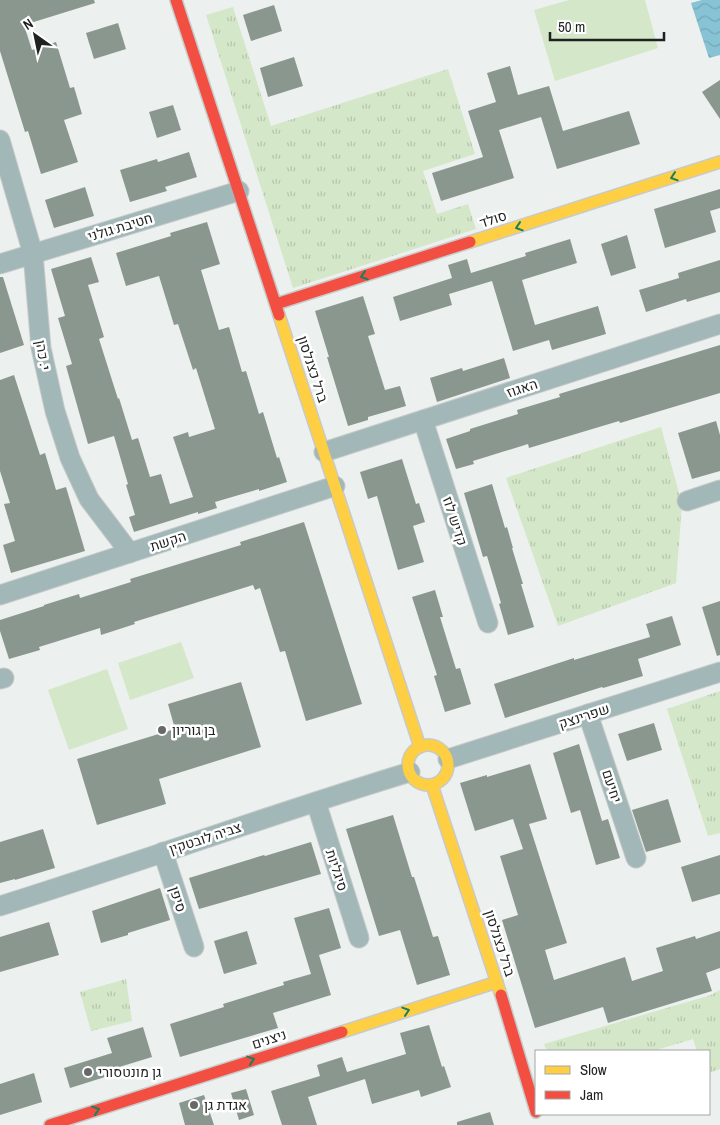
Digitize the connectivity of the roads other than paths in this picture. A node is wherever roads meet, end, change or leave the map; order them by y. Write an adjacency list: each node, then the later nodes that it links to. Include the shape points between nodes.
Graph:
1 (176, 0): 4 (street, ברל כצנלסון)
2 (0, 140): 5 (street, י. כהן)
3 (720, 162): 7 (street, סולד, one-way to 7)
4 (239, 191): 5 (street, חטיבת גולני); 7 (street, ברל כצנלסון)
5 (33, 254): 6 (street, חטיבת גולני); 14 (street, י. כהן, via 41,348 55,411 70,458 89,498)
6 (0, 264)
7 (276, 304): 10 (street, ברל כצנלסון)
8 (720, 324): 9 (street, האגוז)
9 (423, 420): 10 (street, האגוז); 16 (street, קדיש לוז)
10 (324, 452): 11 (street, ברל כצנלסון)
11 (335, 486): 14 (street, הקשת); 19 (street, ברל כצנלסון)
12 (720, 490): 13 (street)
13 (687, 501)
14 (130, 553): 15 (street, הקשת)
15 (0, 596)
16 (488, 623)
17 (720, 672): 18 (street, שפרינצק)
18 (588, 714): 20 (street, שפרינצק); 25 (street, יחיעם)
19 (420, 747): 20 (street, via 440,749); 21 (street, via 410,757)
20 (448, 760): 22 (street, via 444,778)
21 (410, 772): 22 (street, via 418,782); 23 (street, צביה לובטקין)
22 (432, 785): 29 (street, ברל כצנלסון)
23 (316, 802): 24 (street, צביה לובטקין); 27 (street, סיגליות)
24 (163, 852): 26 (street, צביה לובטקין); 28 (street, סיפן)
25 (636, 858)
26 (0, 906)
27 (359, 938)
28 (194, 947)
29 (497, 982): 30 (street, ברל כצנלסון); 31 (street, ניצנים, one-way to 29)
30 (535, 1110)
31 (50, 1125)

